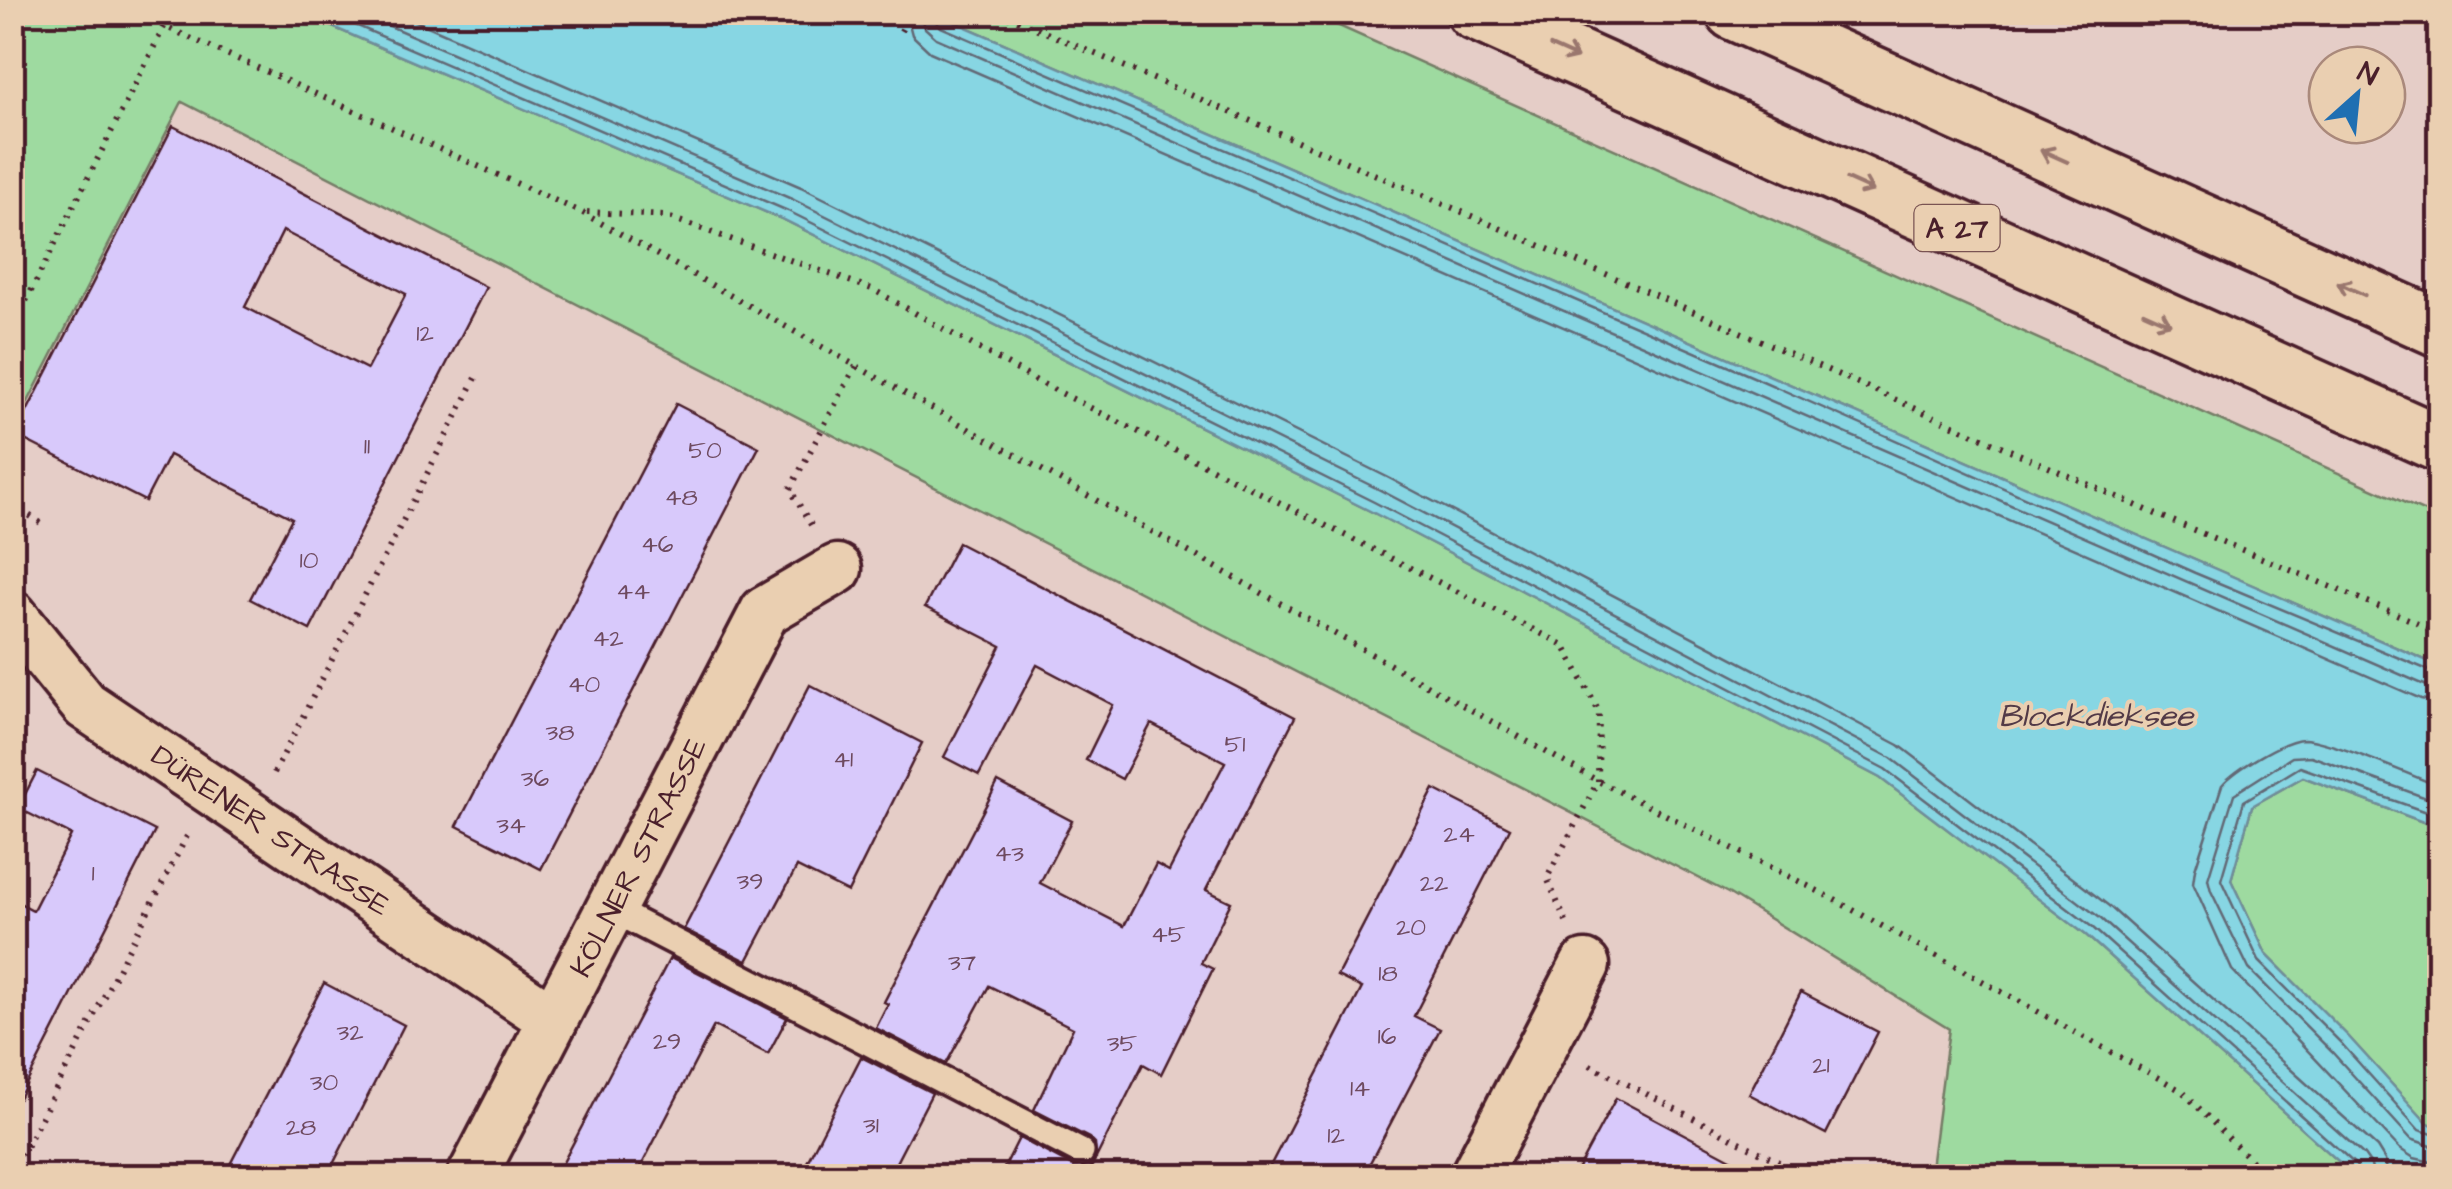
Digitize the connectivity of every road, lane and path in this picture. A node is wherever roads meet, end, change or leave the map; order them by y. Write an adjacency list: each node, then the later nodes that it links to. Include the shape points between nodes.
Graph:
1 (132, 12): 6 (path)
2 (911, 12): 7 (path)
3 (998, 12): 18 (path)
4 (1475, 12): 13 (highway, A 27, one-way to 13)
5 (1734, 12): 10 (highway, one-way to 5)
6 (165, 26): 8 (path); 9 (path)
7 (901, 31)
8 (581, 212): 11 (path); 19 (path, via 664,216 872,290 1037,382 1564,645 1599,712)
9 (12, 329)
10 (2440, 329)
11 (857, 364): 16 (path, via 790,490); 19 (path)
12 (476, 378): 21 (path)
13 (2440, 444)
14 (12, 504): 15 (path)
15 (48, 527)
16 (838, 569): 22 (street, KÖLNER STRASSE, via 765,611)
17 (12, 615): 20 (street, DÜRENER STRASSE, via 85,705)
18 (2440, 632)
19 (1598, 781): 23 (path, via 1547,878); 31 (path, via 1824,894 2182,1091)
20 (211, 791): 21 (street, DÜRENER STRASSE); 27 (path)
21 (252, 818): 24 (street, DÜRENER STRASSE)
22 (611, 908): 24 (street, KÖLNER STRASSE); 26 (lane)
23 (1585, 964): 25 (street)
24 (553, 1020): 28 (street, KÖLNER STRASSE)
25 (1545, 1042): 29 (street); 30 (path)
26 (1081, 1152)
27 (12, 1174)
28 (472, 1176)
29 (1476, 1176)
30 (1806, 1176)
31 (2266, 1176)

